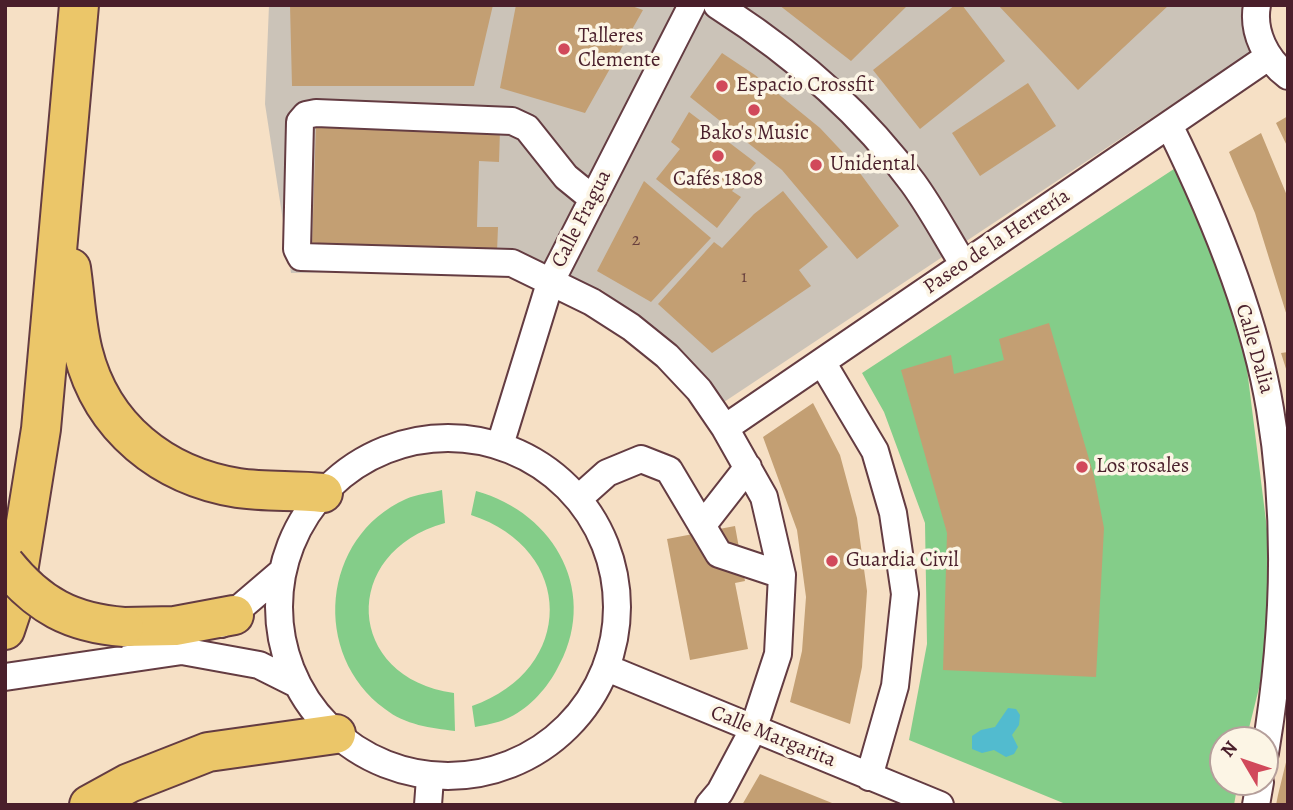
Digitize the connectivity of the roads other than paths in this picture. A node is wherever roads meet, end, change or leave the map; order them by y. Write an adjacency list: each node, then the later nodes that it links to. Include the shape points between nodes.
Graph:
1 (79, 5): 9 (highway)
2 (692, 5): 8 (street, Calle Fragua)
3 (717, 5): 10 (street, via 779,46 851,109 913,183)
4 (1257, 5): 5 (street, via 1258,36)
5 (1268, 57): 6 (street); 7 (street, Paseo de la Herrería)
6 (1288, 76)
7 (1169, 125): 10 (street, Paseo de la Herrería); 22 (street, Calle Dalia, via 1200,188 1255,346 1270,409)
8 (593, 199): 11 (street, Calle Fragua); 11 (street, via 566,177 527,128 512,121 316,113 300,122 297,249 301,257 512,263)
9 (63, 206): 16 (highway, via 83,353 106,405 128,437 177,470 238,488); 24 (highway, via 41,429)
10 (964, 265): 12 (street, Paseo de la Herrería)
11 (550, 283): 13 (street, via 592,302 667,356 699,390); 14 (street, Calle Fragua)
12 (822, 362): 13 (street, Paseo de la Herrería); 32 (street, via 875,451 893,513 905,594 895,686)
13 (725, 428): 15 (street)
14 (500, 445): 16 (street, via 452,437 404,443 360,462); 17 (street, via 543,466)
15 (748, 467): 18 (street); 21 (street, via 764,497)
16 (323, 493): 20 (street, via 291,543)
17 (579, 498): 18 (street, via 607,473 641,459 669,470); 26 (street, via 603,536 616,579 617,624)
18 (702, 526): 21 (street, via 719,554)
19 (5, 564): 23 (highway, bridge, via 26,590 58,610 105,626 175,625)
20 (283, 571): 23 (street); 28 (street, via 279,610 284,648)
21 (782, 575): 30 (street, via 778,654)
22 (1285, 583): 29 (street, Calle Dalia)
23 (234, 615): 25 (street)
24 (5, 630)
25 (182, 651): 27 (street); 28 (street, via 259,666)
26 (607, 668): 30 (street, Calle Margarita); 33 (street, via 580,713 541,749 494,770)
27 (5, 677)
28 (297, 684): 31 (street)
29 (1269, 726)
30 (753, 730): 32 (street, Calle Margarita); 36 (street)
31 (336, 734): 33 (street, via 385,764); 34 (highway, via 208,752 129,783)
32 (869, 777): 37 (street, Calle Margarita)
33 (430, 778): 35 (street)
34 (89, 805)
35 (428, 805)
36 (709, 805)
37 (940, 805)

